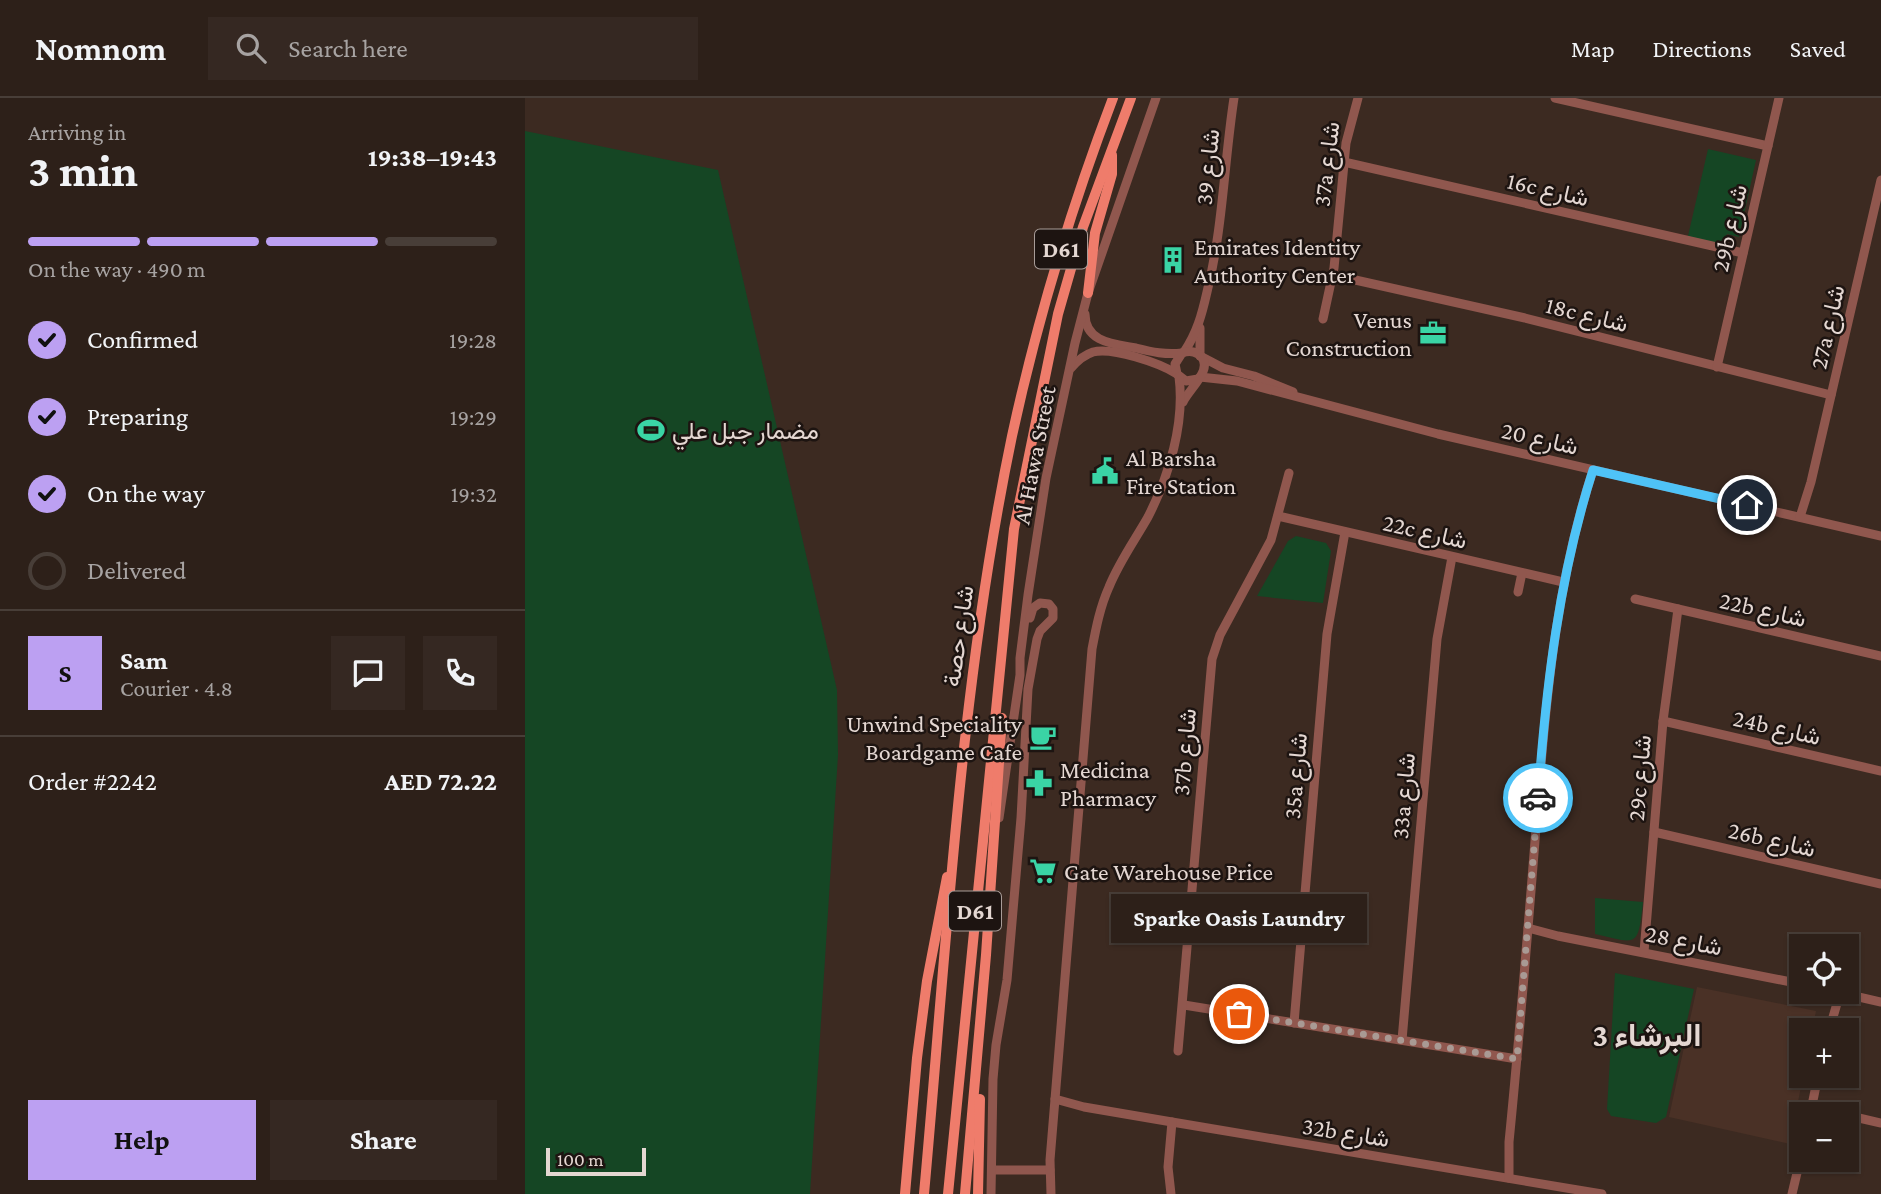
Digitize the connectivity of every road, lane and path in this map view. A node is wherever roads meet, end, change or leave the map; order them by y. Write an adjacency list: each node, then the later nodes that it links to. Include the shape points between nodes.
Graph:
1 (1113, 98): 45 (main road, شارع حصة / D61, via 1054,271 1012,437 979,628)
2 (1131, 98): 9 (main road, شارع حصة / D61)
3 (1156, 98): 14 (street, Al Hawa Street)
4 (1234, 98): 16 (street, شارع 39, via 1218,242)
5 (1358, 98): 10 (street, 37a شارع)
6 (1555, 98): 8 (street)
7 (1779, 98): 8 (street, 29b شارع)
8 (1768, 146): 12 (street, 29b شارع)
9 (1112, 151): 14 (main road, via 1113,166 1095,233); 38 (main road, شارع حصة / D61, via 1083,227 1048,357 1014,529)
10 (1344, 162): 12 (street, 16c شارع); 13 (street, 37a شارع)
11 (1881, 180): 23 (street, 27a شارع)
12 (1743, 253): 19 (street, 29b شارع)
13 (1333, 275): 15 (street, 37a شارع); 19 (street, 18c شارع)
14 (1087, 297): 17 (street, via 1085,321 1104,342 1161,354); 20 (street, Al Hawa Street)
15 (1323, 319)
16 (1200, 323): 17 (street, شارع 39); 18 (street, شارع 39)
17 (1183, 353): 18 (street); 21 (street, via 1175,364)
18 (1201, 356): 22 (street, via 1204,369); 24 (street, شارع 20)
19 (1717, 366): 23 (street, 18c شارع)
20 (1071, 368): 21 (street, via 1085,355 1104,351 1158,364); 40 (street, Al Hawa Street, via 1046,478)
21 (1178, 375): 22 (street, via 1186,381); 25 (street)
22 (1199, 378): 24 (street, شارع 20, via 1237,382); 25 (street)
23 (1831, 395): 29 (street, 27a شارع)
24 (1314, 401): 26 (street, شارع 20)
25 (1180, 406): 58 (street, via 1160,491 1112,579 1095,632)
26 (1589, 469): 29 (street, شارع 20); 34 (street)
27 (1289, 473): 28 (street, 37b شارع)
28 (1278, 516): 30 (street, 22c شارع); 52 (street, 37b شارع, via 1266,552 1220,635 1212,659)
29 (1804, 518): 31 (street, شارع 20)
30 (1345, 532): 32 (street, 22c شارع); 53 (street, 35a شارع, via 1327,634)
31 (1881, 536)
32 (1452, 557): 33 (street, 22c شارع); 54 (street, 33a شارع, via 1437,639)
33 (1522, 573): 34 (street, 22c شارع); 35 (street)
34 (1563, 582): 47 (street, via 1543,741)
35 (1518, 592)
36 (1635, 599): 37 (street, 22b شارع)
37 (1678, 609): 39 (street, 22b شارع); 41 (street, 29c شارع)
38 (1005, 628): 43 (main road, شارع حصة / D61); 68 (main road, شارع حصة / D61)
39 (1881, 656)
40 (1020, 675): 43 (street, Al Hawa Street, via 1002,804); 62 (street, via 1031,614 1038,604 1047,603 1054,615 1037,639 1027,706 1007,980 992,1079)
41 (1663, 721): 42 (street, 24b شارع); 44 (street, 29c شارع)
42 (1881, 771)
43 (993, 830): 57 (main road, شارع حصة / D61)
44 (1654, 832): 46 (street, 26b شارع); 48 (street, 29c شارع)
45 (956, 837): 66 (main road, via 927,981); 67 (main road, شارع حصة / D61)
46 (1881, 884)
47 (1527, 931): 48 (street, شارع 28); 56 (street)
48 (1644, 952): 49 (street, شارع 28)
49 (1789, 982)
50 (1859, 997): 51 (street)
51 (1881, 1002)
52 (1184, 1005): 53 (street); 55 (street, 37b شارع)
53 (1294, 1023): 54 (street)
54 (1402, 1040): 56 (street)
55 (1178, 1051)
56 (1517, 1059): 65 (street)
57 (977, 1061): 69 (main road, D61); 70 (main road)
58 (1055, 1103): 60 (street, 32b شارع); 63 (street)
59 (1859, 1118): 61 (street)
60 (1172, 1122): 65 (street, 32b شارع); 73 (street)
61 (1881, 1123)
62 (992, 1170): 63 (street); 71 (street)
63 (1050, 1171): 72 (street)
64 (1797, 1172): 75 (street)
65 (1505, 1177): 74 (street, 32b شارع)
66 (905, 1194)
67 (925, 1194)
68 (948, 1194)
69 (965, 1194)
70 (978, 1194)
71 (991, 1194)
72 (1051, 1194)
73 (1171, 1194)
74 (1602, 1194)
75 (1792, 1194)

